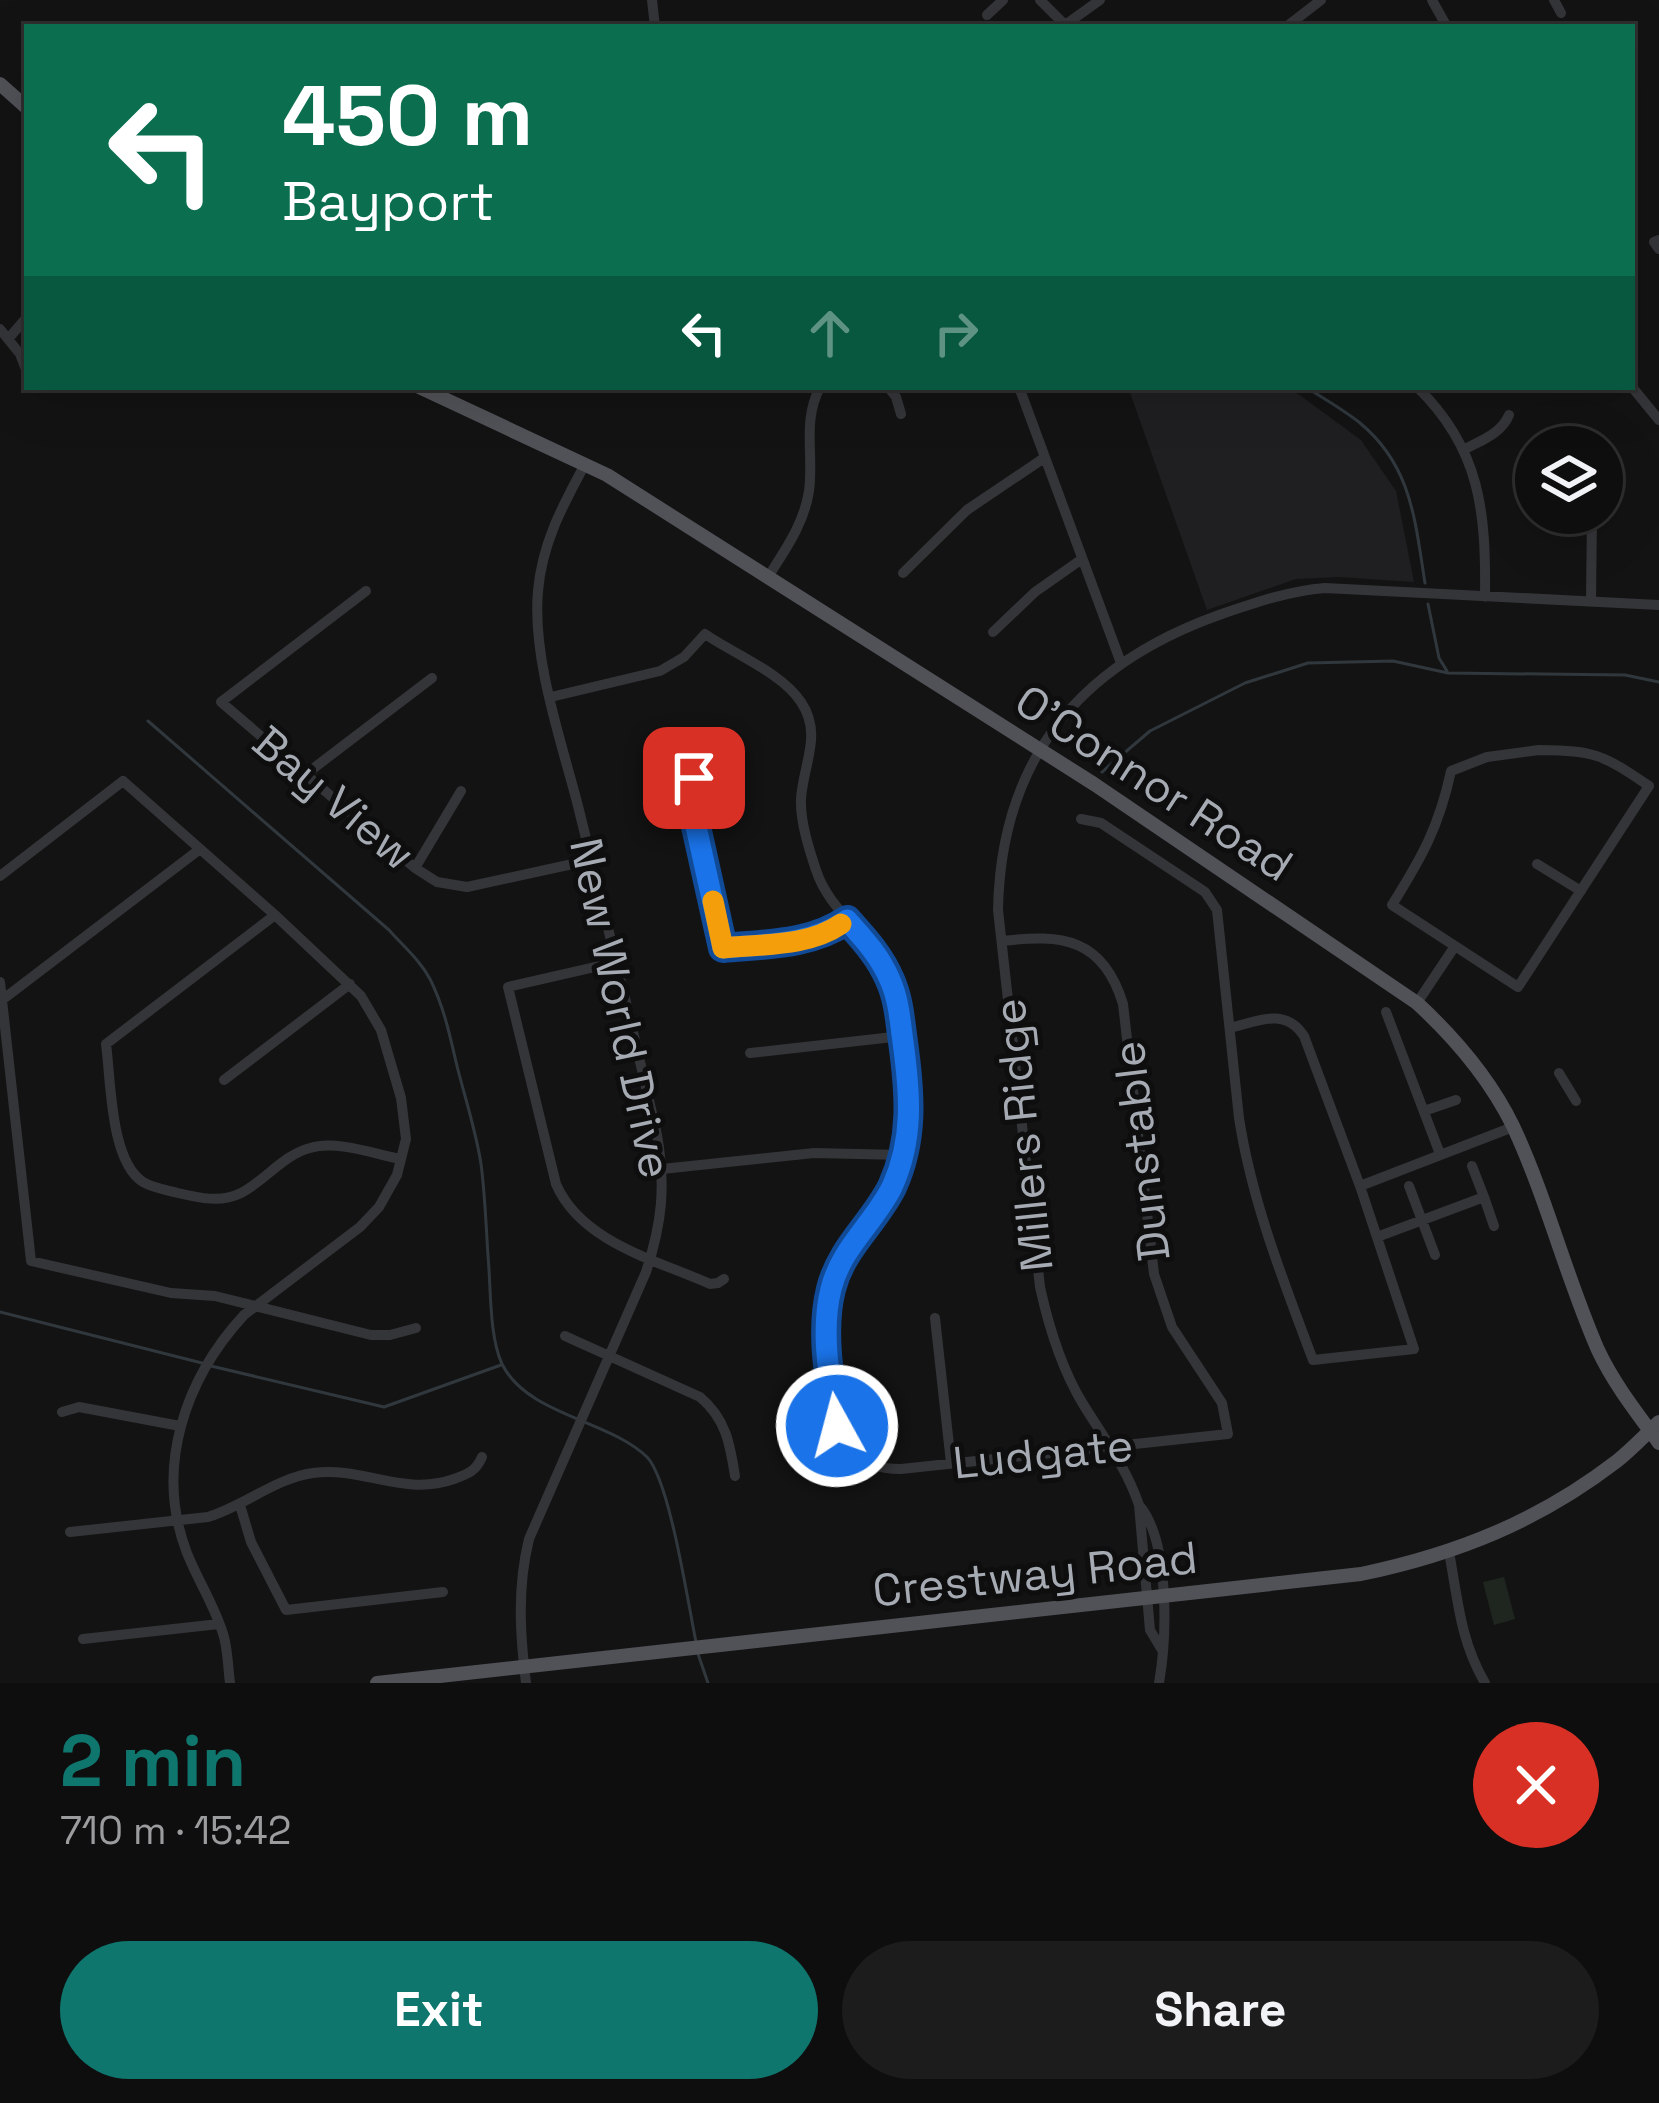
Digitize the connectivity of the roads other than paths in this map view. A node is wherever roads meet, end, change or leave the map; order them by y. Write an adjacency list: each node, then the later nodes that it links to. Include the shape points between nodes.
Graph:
1 (1003, 0): 7 (street)
2 (1040, 0): 8 (street)
3 (1100, 0): 9 (street)
4 (1321, 0): 10 (street)
5 (1554, 0): 6 (street)
6 (1561, 13)
7 (986, 15)
8 (1063, 24)
9 (1068, 24)
10 (1290, 24)
11 (0, 84): 12 (main road)
12 (24, 105)
13 (4, 333): 14 (street)
14 (24, 360)
15 (425, 390): 26 (main road, O'Connor Road)
16 (819, 390): 30 (street, via 808,429 807,501)
17 (890, 390): 21 (street)
18 (1019, 390): 25 (street)
19 (1420, 390): 24 (street)
20 (1634, 390): 23 (street)
21 (901, 414)
22 (1509, 415): 24 (street)
23 (1659, 420)
24 (1462, 450): 32 (street, via 1482,508)
25 (1044, 458): 28 (street); 29 (street, via 967,510)
26 (585, 464): 30 (main road, O'Connor Road); 38 (street, New World Drive, via 550,534 539,578 538,633)
27 (1592, 534): 33 (street)
28 (1082, 559): 35 (street); 36 (street)
29 (903, 573)
30 (768, 578): 39 (main road, O'Connor Road)
31 (366, 591): 40 (street, Bay View, via 221,702)
32 (1485, 597): 33 (street, Millers Ridge); 36 (street, Millers Ridge, via 1303,590 1194,624)
33 (1591, 600): 34 (street, Millers Ridge)
34 (1659, 605)
35 (993, 632)
36 (1121, 663): 39 (street, Millers Ridge, via 1055,724)
37 (432, 678): 40 (street)
38 (551, 697): 45 (street, New World Drive); 51 (street, via 660,671 705,634 790,688 812,734 801,795 816,871)
39 (1039, 750): 52 (street, Millers Ridge, via 1003,848); 58 (main road, O'Connor Road)
40 (306, 774): 47 (street, Bay View)
41 (694, 778): 51 (street, via 687,786 723,948 809,939)
42 (461, 791): 47 (street)
43 (1081, 819): 60 (street, via 1101,823 1205,892 1225,940)
44 (200, 848): 48 (street, via 123,782); 50 (street); 57 (street)
45 (591, 860): 47 (street, Bay View, via 467,887); 54 (street, New World Drive)
46 (1537, 864): 49 (street)
47 (415, 868)
48 (0, 876)
49 (1581, 891): 53 (street, via 1518,986); 53 (street, via 1649,786 1581,751 1510,753 1450,771 1436,828 1392,905)
50 (275, 915): 56 (street); 71 (street, via 106,1043 126,1164 142,1182 221,1199 309,1148)
51 (847, 920): 61 (street, via 884,968)
52 (1002, 941): 91 (street, Dunstable, via 1075,944 1118,987 1154,1274 1172,1327 1222,1403); 92 (street, Millers Ridge, via 1040,1287 1069,1377)
53 (1455, 946): 58 (street)
54 (617, 962): 73 (street, New World Drive); 81 (street, via 508,987 561,1194 589,1227)
55 (0, 982): 57 (street)
56 (350, 984): 64 (street); 71 (street, via 374,1014 390,1058 406,1127)
57 (2, 1000): 83 (street, via 31,1261)
58 (1417, 1003): 68 (main road, O'Connor Road, via 1467,1054)
59 (1386, 1012): 67 (street)
60 (1230, 1028): 74 (street, via 1271,1018 1295,1023); 79 (street, via 1257,1203 1313,1360 1414,1349)
61 (902, 1036): 62 (street); 70 (street, via 910,1106)
62 (750, 1053)
63 (1559, 1072): 66 (street)
64 (224, 1080)
65 (1456, 1100): 67 (street)
66 (1576, 1101)
67 (1424, 1111): 69 (street)
68 (1513, 1127): 69 (street); 90 (main road, O'Connor Road, via 1600,1354 1622,1395)
69 (1440, 1154): 74 (street)
70 (903, 1155): 73 (street, via 814,1153); 94 (street, Ludgate, via 832,1285 827,1345 837,1426 860,1459 890,1469)
71 (401, 1159): 83 (street, via 380,1207)
72 (1472, 1166): 76 (street)
73 (662, 1169): 81 (street, New World Drive)
74 (1360, 1186): 79 (street)
75 (1408, 1186): 77 (street)
76 (1484, 1197): 77 (street); 78 (street)
77 (1422, 1221): 79 (street); 80 (street)
78 (1494, 1226)
79 (1377, 1238)
80 (1435, 1255)
81 (651, 1258): 82 (street, via 710,1284); 87 (street, New World Drive)
82 (724, 1279)
83 (254, 1308): 85 (street, via 370,1335); 89 (street, via 212,1354)
84 (935, 1318): 94 (street)
85 (416, 1328)
86 (565, 1336): 87 (street)
87 (609, 1356): 95 (street, via 711,1406 728,1435); 107 (street, New World Drive, via 529,1539 519,1599)
88 (62, 1412): 89 (street, via 79,1407)
89 (180, 1426): 98 (street)
90 (1656, 1432): 100 (main road, Crestway Road, via 1557,1502)
91 (1228, 1434): 92 (street, Ludgate)
92 (1112, 1447): 94 (street, Ludgate); 97 (street, Millers Ridge)
93 (482, 1457): 96 (street, via 471,1472 438,1484 306,1474)
94 (951, 1463)
95 (735, 1476)
96 (240, 1505): 98 (street); 103 (street, via 286,1610)
97 (1139, 1505): 101 (street, Millers Ridge); 102 (street, Millers Ridge)
98 (178, 1520): 99 (street); 105 (street)
99 (70, 1532)
100 (1449, 1552): 104 (main road, Crestway Road, via 1360,1574); 111 (street, via 1463,1636)
101 (1158, 1556): 102 (street); 104 (street, Millers Ridge)
102 (1143, 1558): 104 (street, Millers Ridge)
103 (443, 1592)
104 (1155, 1596): 107 (main road, Crestway Road, via 670,1650); 110 (street, via 1150,1630 1162,1650)
105 (219, 1624): 106 (street); 108 (street)
106 (83, 1639)
107 (525, 1675): 109 (main road, Crestway Road)
108 (230, 1683)
109 (377, 1683)
110 (1159, 1683)
111 (1485, 1683)

